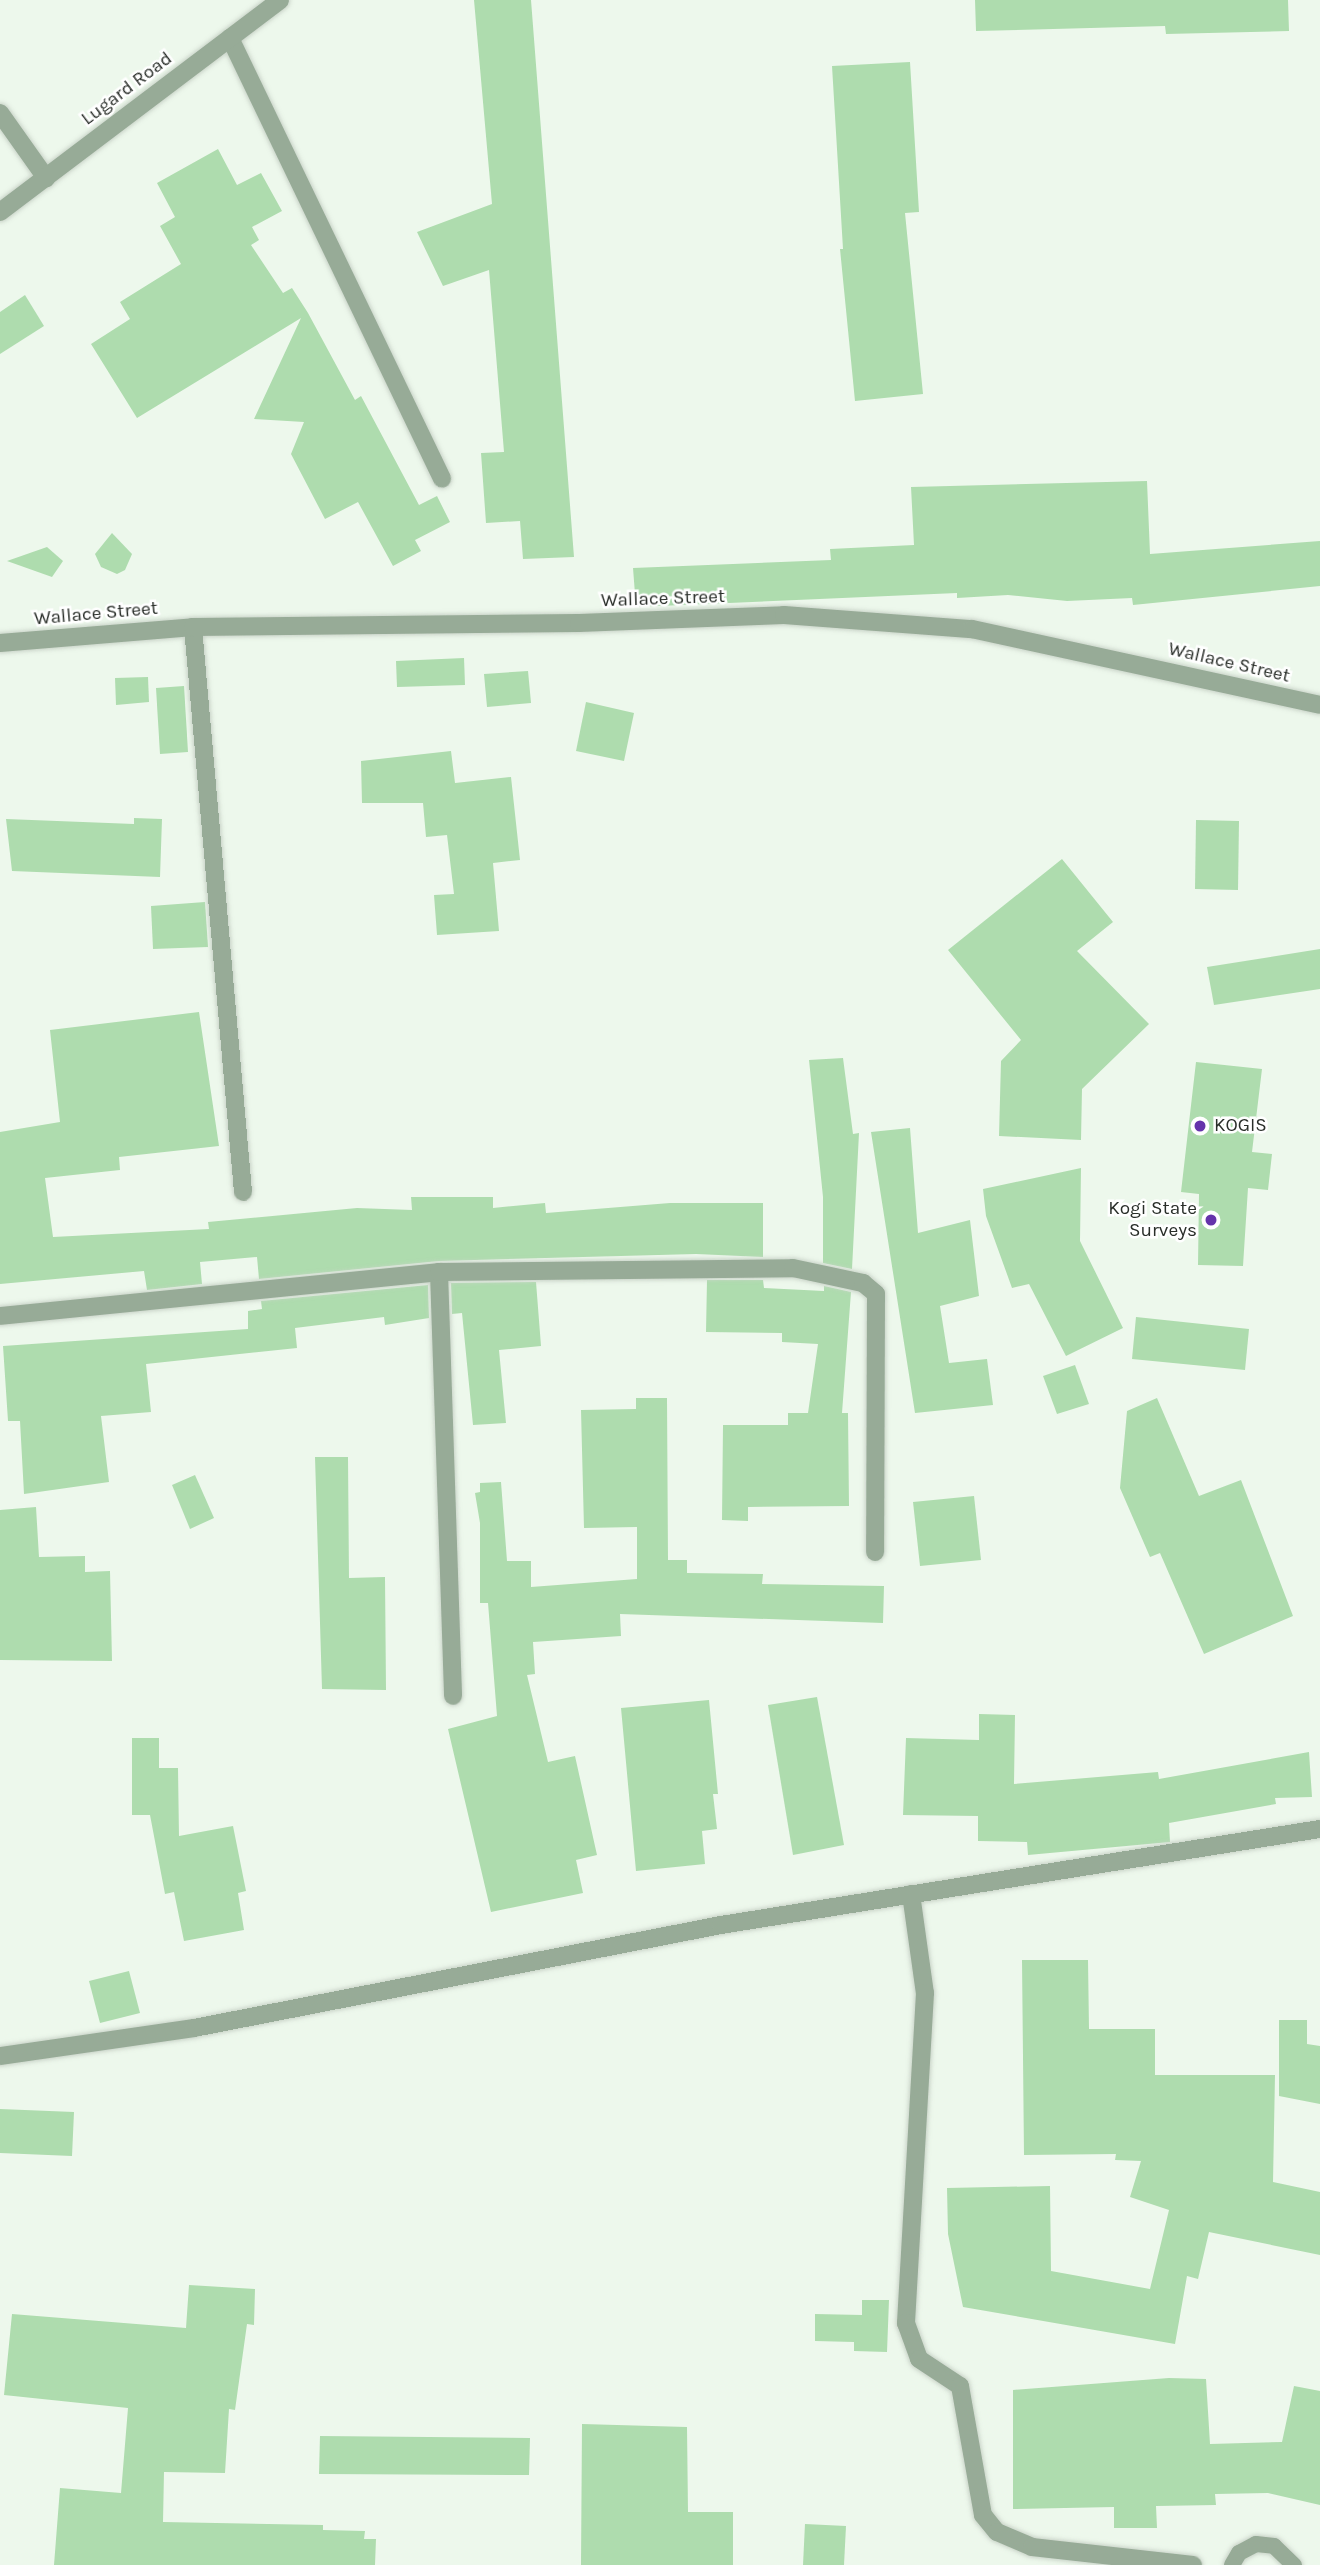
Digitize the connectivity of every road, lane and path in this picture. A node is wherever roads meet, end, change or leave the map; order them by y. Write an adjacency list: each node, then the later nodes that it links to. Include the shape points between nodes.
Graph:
1 (280, 0): 2 (street, Lugard Road)
2 (230, 38): 4 (street, Lugard Road); 6 (street)
3 (0, 113): 4 (street)
4 (46, 178): 5 (street, Lugard Road)
5 (0, 212)
6 (442, 479)
7 (193, 627): 8 (street, Wallace Street); 9 (street, Wallace Street, via 579,623 784,615 972,629); 10 (street)
8 (0, 643)
9 (1320, 705)
10 (243, 1192)
11 (439, 1272): 12 (street); 13 (street, via 793,1268 863,1283 876,1294); 14 (street)
12 (0, 1316)
13 (876, 1552)
14 (453, 1696)
15 (1320, 1829): 16 (street)
16 (911, 1894): 17 (street, via 721,1925 194,2028); 18 (street, via 925,1993 906,2323 919,2359 960,2385 983,2515 997,2532 1032,2547)
17 (0, 2056)
18 (1193, 2565)
19 (1232, 2565): 20 (lane, via 1239,2553 1256,2544 1275,2546)
20 (1294, 2565)

